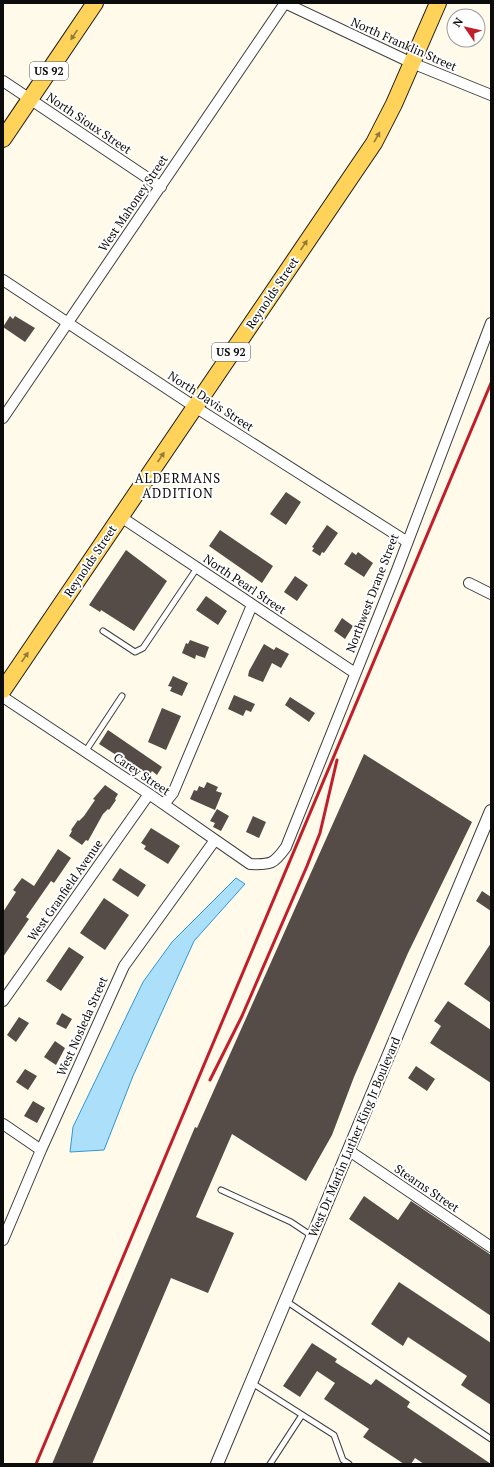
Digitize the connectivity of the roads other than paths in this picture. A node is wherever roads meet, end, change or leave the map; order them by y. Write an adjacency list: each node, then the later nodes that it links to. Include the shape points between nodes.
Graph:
1 (95, 3): 7 (main road, US 92, one-way to 7)
2 (285, 3): 4 (street, North Franklin Street); 9 (street, West Mahoney Street)
3 (438, 3): 4 (main road, Reynolds Street / US 92)
4 (412, 64): 6 (street, North Franklin Street); 13 (main road, Reynolds Street / US 92, one-way to 4, via 374,143)
5 (3, 81): 7 (street, North Sioux Street)
6 (491, 96)
7 (30, 99): 8 (main road, US 92); 9 (street, North Sioux Street)
8 (3, 140)
9 (161, 187): 11 (street, West Mahoney Street)
10 (3, 280): 11 (street, North Davis Street)
11 (67, 322): 13 (street, North Davis Street); 14 (street, West Mahoney Street)
12 (491, 323): 16 (street, Northwest Drane Street)
13 (195, 406): 15 (main road, Reynolds Street / US 92, one-way to 13); 16 (street, North Davis Street)
14 (3, 418)
15 (120, 517): 17 (street, North Pearl Street); 23 (main road, Reynolds Street / US 92, one-way to 15)
16 (406, 541): 22 (street, Northwest Drane Street)
17 (197, 568): 20 (street, North Pearl Street); 21 (lane, via 139,651 135,652)
18 (469, 583): 19 (street)
19 (491, 594)
20 (252, 605): 22 (street, North Pearl Street); 28 (street, via 173,793)
21 (103, 631)
22 (355, 672): 31 (street, Northwest Drane Street, via 286,847 276,861)
23 (3, 690)
24 (122, 696): 26 (lane)
25 (3, 697): 26 (street, Carey Street)
26 (85, 752): 27 (street, Carey Street)
27 (149, 794): 28 (street, Carey Street); 32 (street, West Granfield Avenue)
28 (164, 804): 30 (street, Carey Street)
29 (491, 811): 35 (street, West Dr Martin Luther King Jr Boulevard)
30 (215, 840): 31 (street, Carey Street, via 250,864); 34 (street, West Nosleda Street, via 124,966)
31 (267, 865)
32 (3, 1001)
33 (3, 1124): 34 (street)
34 (41, 1150): 38 (street, West Nosleda Street)
35 (348, 1150): 37 (street, West Dr Martin Luther King Jr Boulevard); 39 (street, Stearns Street)
36 (221, 1190): 37 (lane, via 291,1222)
37 (312, 1236): 40 (street, West Dr Martin Luther King Jr Boulevard)
38 (3, 1240)
39 (491, 1247)
40 (285, 1300): 41 (street, West Dr Martin Luther King Jr Boulevard); 43 (lane)
41 (251, 1383): 42 (lane); 44 (street, West Dr Martin Luther King Jr Boulevard)
42 (302, 1415): 45 (lane); 46 (lane, via 334,1435 343,1460)
43 (491, 1439)
44 (217, 1464)
45 (270, 1464)
46 (349, 1464)

